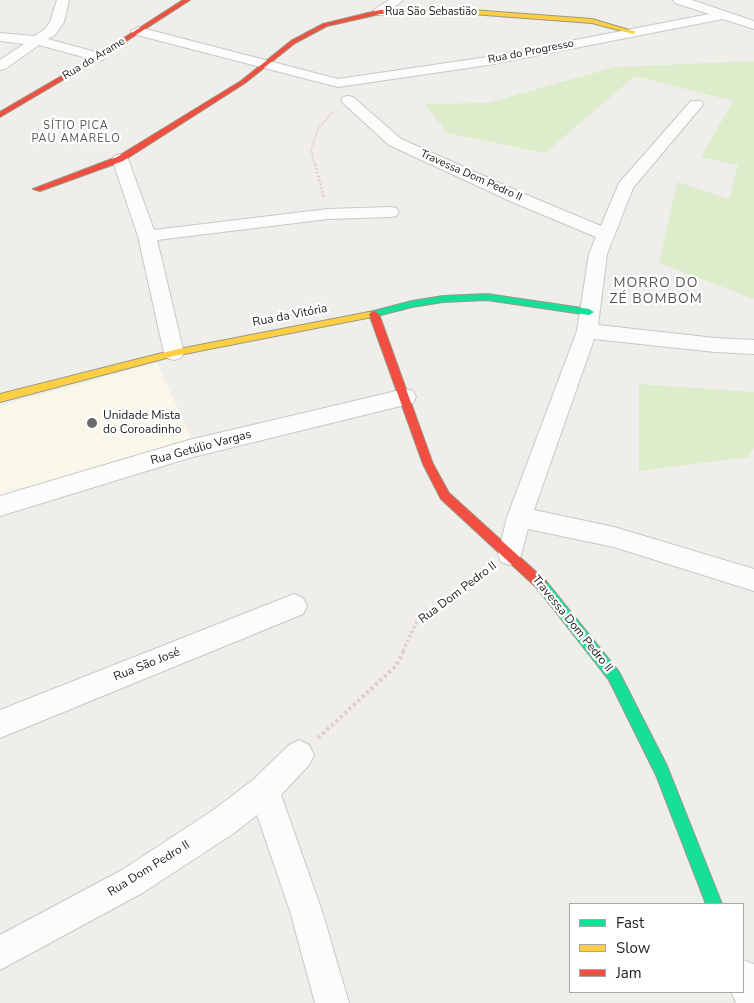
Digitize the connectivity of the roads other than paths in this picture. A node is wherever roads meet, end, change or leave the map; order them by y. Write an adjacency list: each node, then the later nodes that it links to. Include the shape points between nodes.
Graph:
1 (63, 0): 11 (street, via 57,22)
2 (187, 0): 8 (street, Rua do Arame)
3 (397, 0): 5 (street)
4 (679, 0): 6 (street)
5 (380, 12): 9 (street, Rua São Sebastião, via 442,11 537,16 604,23); 13 (street, Rua São Sebastião, via 316,29)
6 (724, 15): 7 (street); 9 (street, Rua do Progresso)
7 (754, 25)
8 (138, 31): 12 (street, Rua do Arame); 13 (street)
9 (633, 32): 13 (street, Rua do Progresso, via 488,61 338,84)
10 (0, 37): 11 (street)
11 (39, 41): 12 (street); 14 (street)
12 (98, 57): 17 (street, Rua do Arame)
13 (264, 63): 18 (street, Rua São Sebastião, via 224,95)
14 (0, 66)
15 (348, 100): 21 (street, Travessa Dom Pedro II, via 395,142)
16 (696, 104): 21 (street, Rua Dom Pedro II, via 625,187)
17 (0, 115)
18 (120, 160): 19 (street, Rua São Sebastião); 22 (street)
19 (36, 189)
20 (390, 212): 22 (street, via 328,214)
21 (605, 234): 24 (street, Rua Dom Pedro II, via 598,254)
22 (147, 236): 26 (street)
23 (374, 314): 24 (street, Rua da Vitória, via 412,304 487,297); 26 (street, Rua da Vitória); 27 (street, Travessa Dom Pedro II)
24 (588, 322): 25 (street, via 715,345); 30 (street, Rua Dom Pedro II)
25 (754, 347)
26 (174, 353): 28 (street, Rua da Vitória)
27 (404, 397): 29 (street, Rua Getúlio Vargas, via 189,449); 31 (street, Travessa Dom Pedro II, via 428,464 445,496)
28 (0, 398)
29 (0, 506)
30 (519, 517): 31 (street, Rua Dom Pedro II); 32 (street, via 614,538)
31 (510, 554): 37 (street, Travessa Dom Pedro II, via 542,585 614,676 662,772)
32 (754, 580)
33 (294, 606): 34 (street, Rua São José)
34 (0, 724)
35 (299, 755): 36 (street, Rua Dom Pedro II)
36 (264, 791): 38 (street, Rua Dom Pedro II, via 133,881); 40 (street, via 306,911)
37 (714, 903)
38 (0, 953)
39 (744, 980): 41 (street)
40 (332, 1003)
41 (753, 1003)

